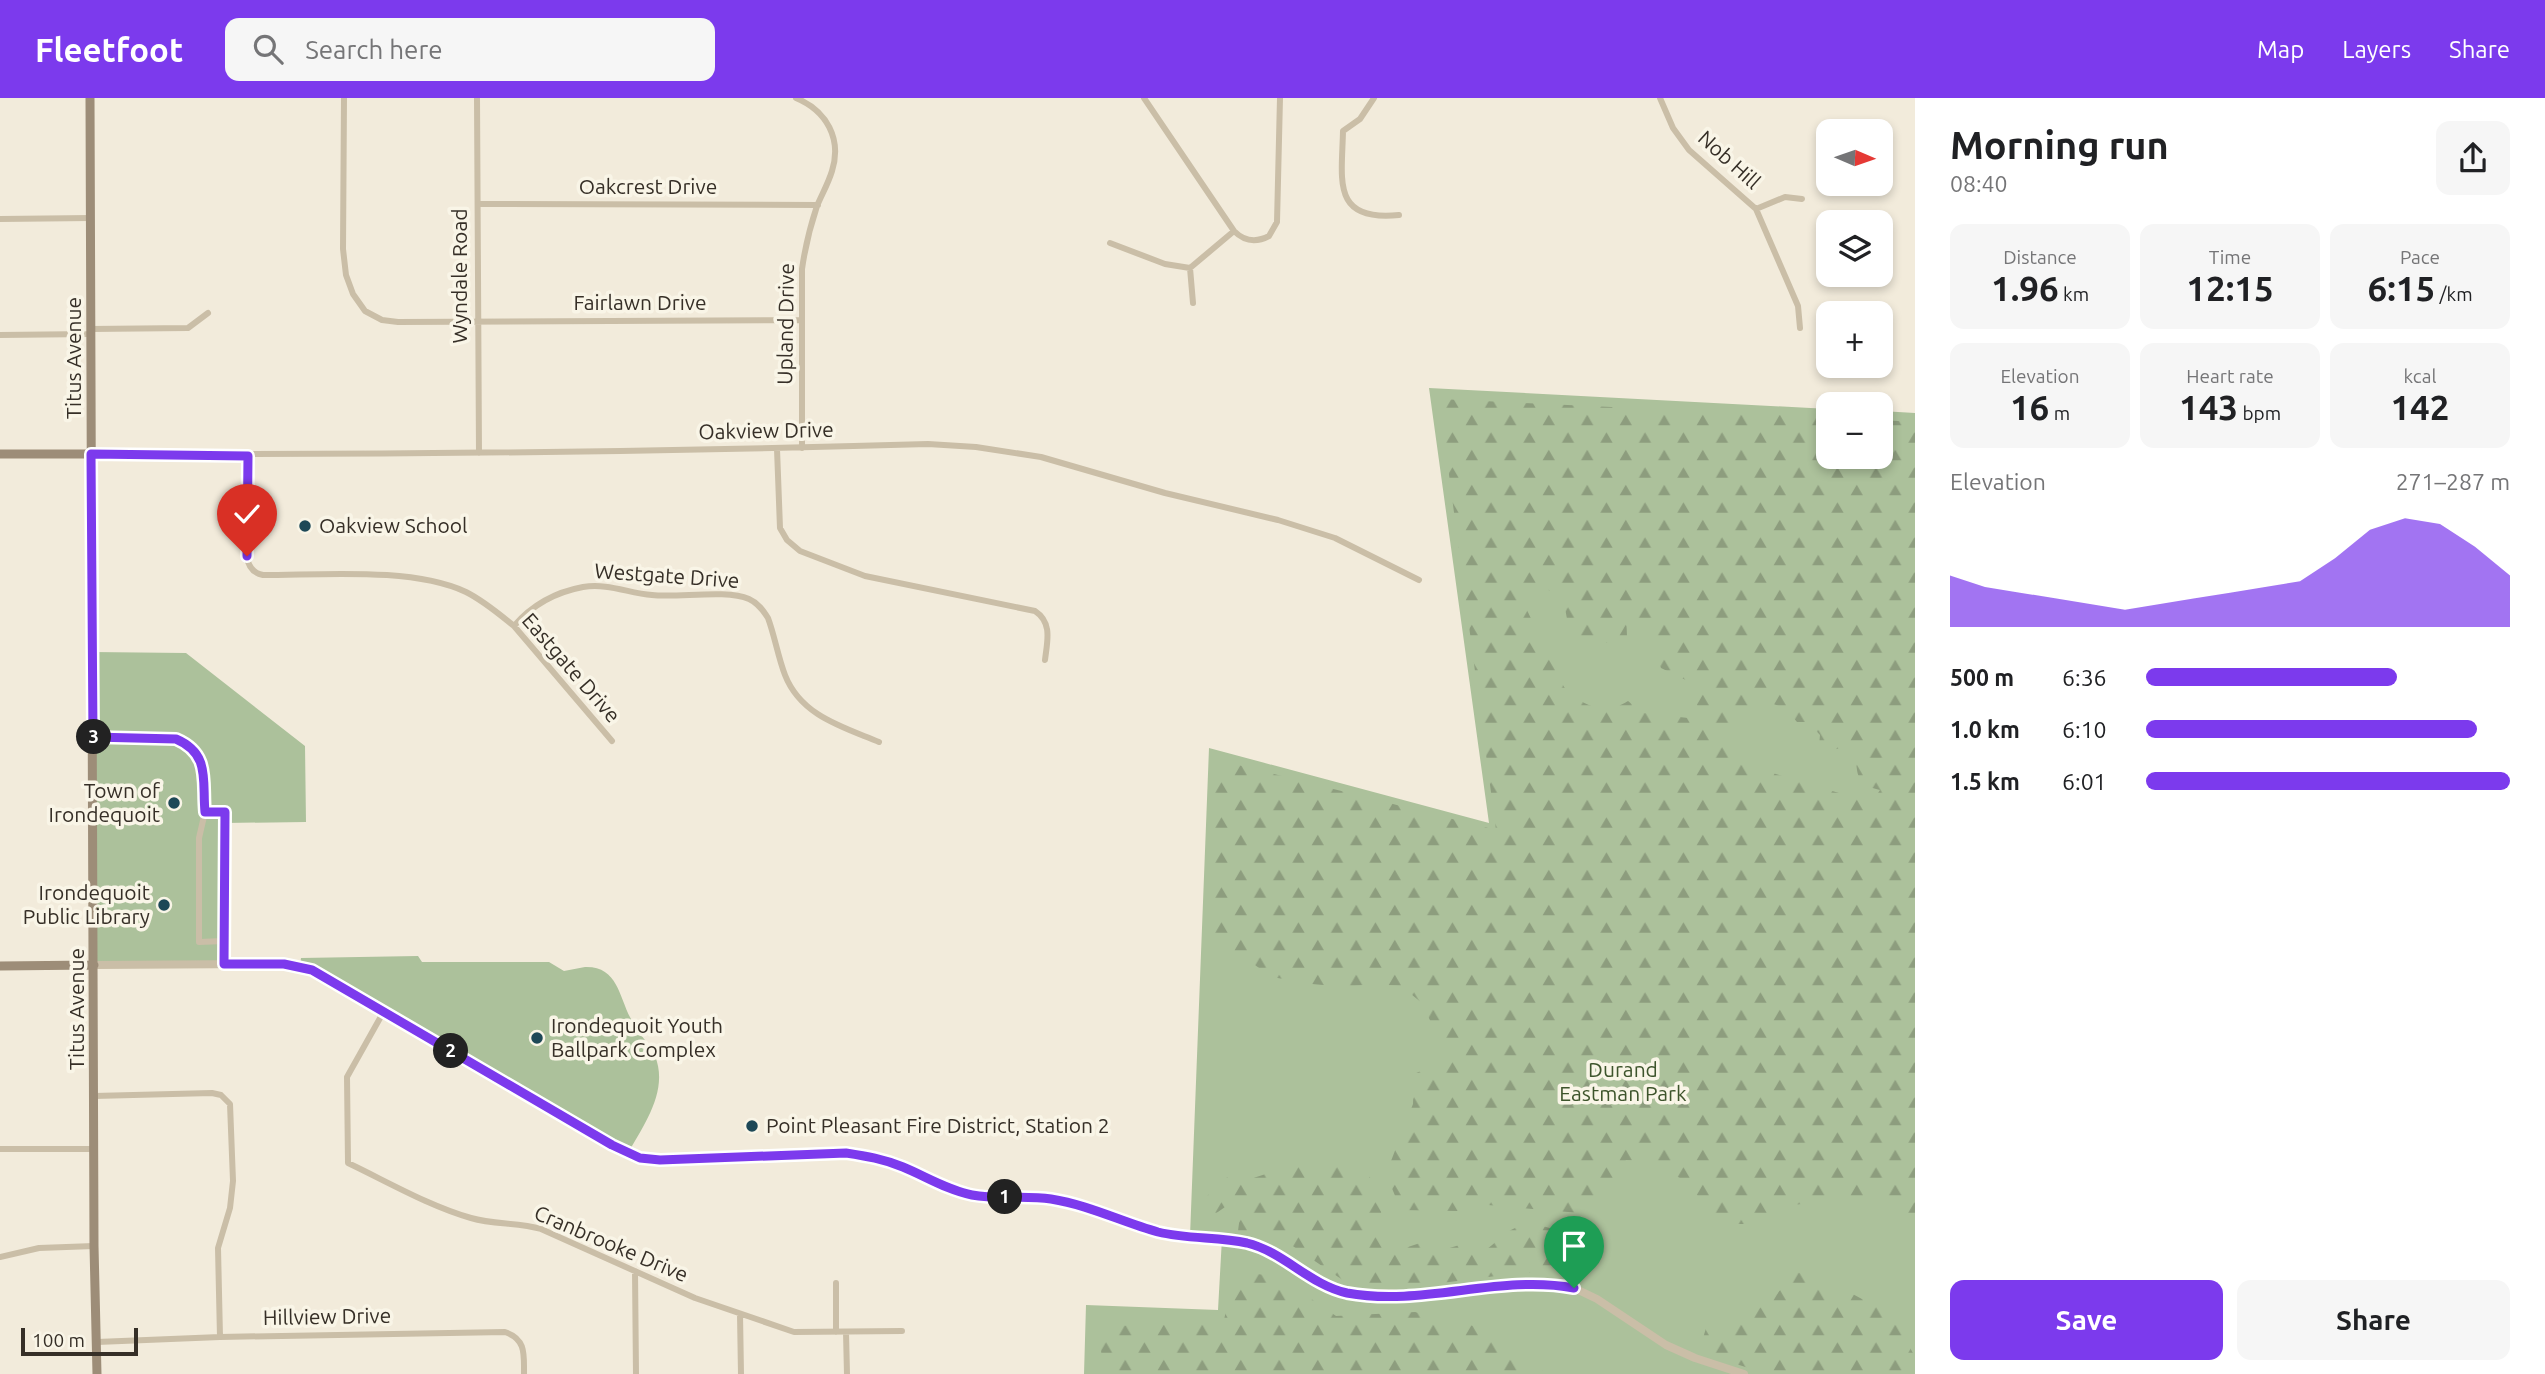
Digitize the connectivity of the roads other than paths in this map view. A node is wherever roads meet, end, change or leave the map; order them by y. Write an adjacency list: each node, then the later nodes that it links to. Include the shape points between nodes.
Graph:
1 (90, 98): 14 (main road, Titus Avenue)
2 (344, 98): 21 (street, Fairlawn Drive, via 343,257 353,294 365,311 390,321)
3 (477, 98): 10 (street, Wyndale Road)
4 (796, 98): 11 (street, Upland Drive, via 822,113 834,135 833,170)
5 (1144, 98): 16 (street)
6 (1280, 98): 16 (street, via 1274,231 1262,240 1247,240)
7 (1374, 98): 13 (street, via 1343,131 1342,189 1358,209 1381,217)
8 (1661, 98): 12 (street, Nob Hill, via 1681,140)
9 (1802, 199): 12 (street, Nob Hill, via 1785,197)
10 (478, 204): 11 (street, Oakcrest Drive); 21 (street, Wyndale Road)
11 (818, 205): 22 (street, Upland Drive, via 804,258)
12 (1756, 209): 23 (street, Nob Hill, via 1798,306)
13 (1399, 215)
14 (91, 218): 15 (street); 24 (main road, Titus Avenue)
15 (0, 219)
16 (1234, 231): 18 (street)
17 (1110, 243): 18 (street, via 1165,264)
18 (1191, 268): 19 (street)
19 (1194, 303)
20 (208, 313): 24 (street, via 187,328)
21 (478, 320): 22 (street, Fairlawn Drive); 28 (street, Wyndale Road)
22 (802, 320): 26 (street, Upland Drive)
23 (1800, 328)
24 (91, 332): 25 (street); 30 (main road, Titus Avenue)
25 (0, 335)
26 (803, 448): 27 (street, Oakview Drive); 32 (street, Oakview Drive, via 928,444 1041,457 1321,532)
27 (777, 449): 28 (street, Oakview Drive); 34 (street, via 780,528 793,546 865,576 1035,611 1047,627)
28 (479, 453): 31 (street, Oakview Drive)
29 (0, 454): 30 (main road)
30 (91, 454): 31 (street, Oakview Drive); 35 (main road, Titus Avenue)
31 (248, 456): 33 (street, Eastgate Drive, via 247,556 255,573 424,579 477,598)
32 (1419, 580)
33 (514, 626): 36 (street, Eastgate Drive); 37 (street, Westgate Drive, via 548,599 596,586 652,595 750,599 768,618 786,677 804,705 822,718)
34 (1045, 660)
35 (93, 737): 38 (street, via 176,739 193,749 203,767); 41 (main road, Titus Avenue)
36 (612, 741)
37 (880, 741)
38 (205, 812): 39 (street, via 225,812); 39 (street, via 199,838 199,942)
39 (224, 942): 40 (street)
40 (224, 964): 41 (street); 43 (street, via 303,967)
41 (94, 965): 42 (main road); 44 (main road, Titus Avenue)
42 (0, 967)
43 (384, 1011): 49 (street, Cranbrooke Drive, via 347,1077 348,1163 460,1215 541,1229); 62 (street, via 640,1158 846,1153 877,1157 973,1195 1048,1199 1158,1232 1249,1244 1345,1292 1433,1296 1515,1284 1574,1288 1597,1298 1666,1345)
44 (94, 1096): 46 (main road, Titus Avenue); 55 (street, via 212,1093 230,1104 233,1190 218,1248)
45 (0, 1149): 46 (street)
46 (94, 1149): 47 (main road, Titus Avenue)
47 (94, 1246): 48 (street, via 39,1248); 56 (main road, Titus Avenue)
48 (0, 1257)
49 (635, 1271): 51 (street, Cranbrooke Drive); 59 (street)
50 (836, 1283): 53 (street)
51 (740, 1314): 53 (street, Cranbrooke Drive, via 794,1332); 60 (street)
52 (902, 1331): 54 (street, Cranbrooke Drive)
53 (836, 1332): 54 (street, Cranbrooke Drive)
54 (846, 1332): 61 (street)
55 (220, 1337): 56 (street, Hillview Drive); 58 (street, Hillview Drive, via 505,1332 523,1346)
56 (97, 1342): 57 (main road, Titus Avenue)
57 (97, 1374)
58 (524, 1374)
59 (636, 1374)
60 (741, 1374)
61 (847, 1374)
62 (1744, 1374)

